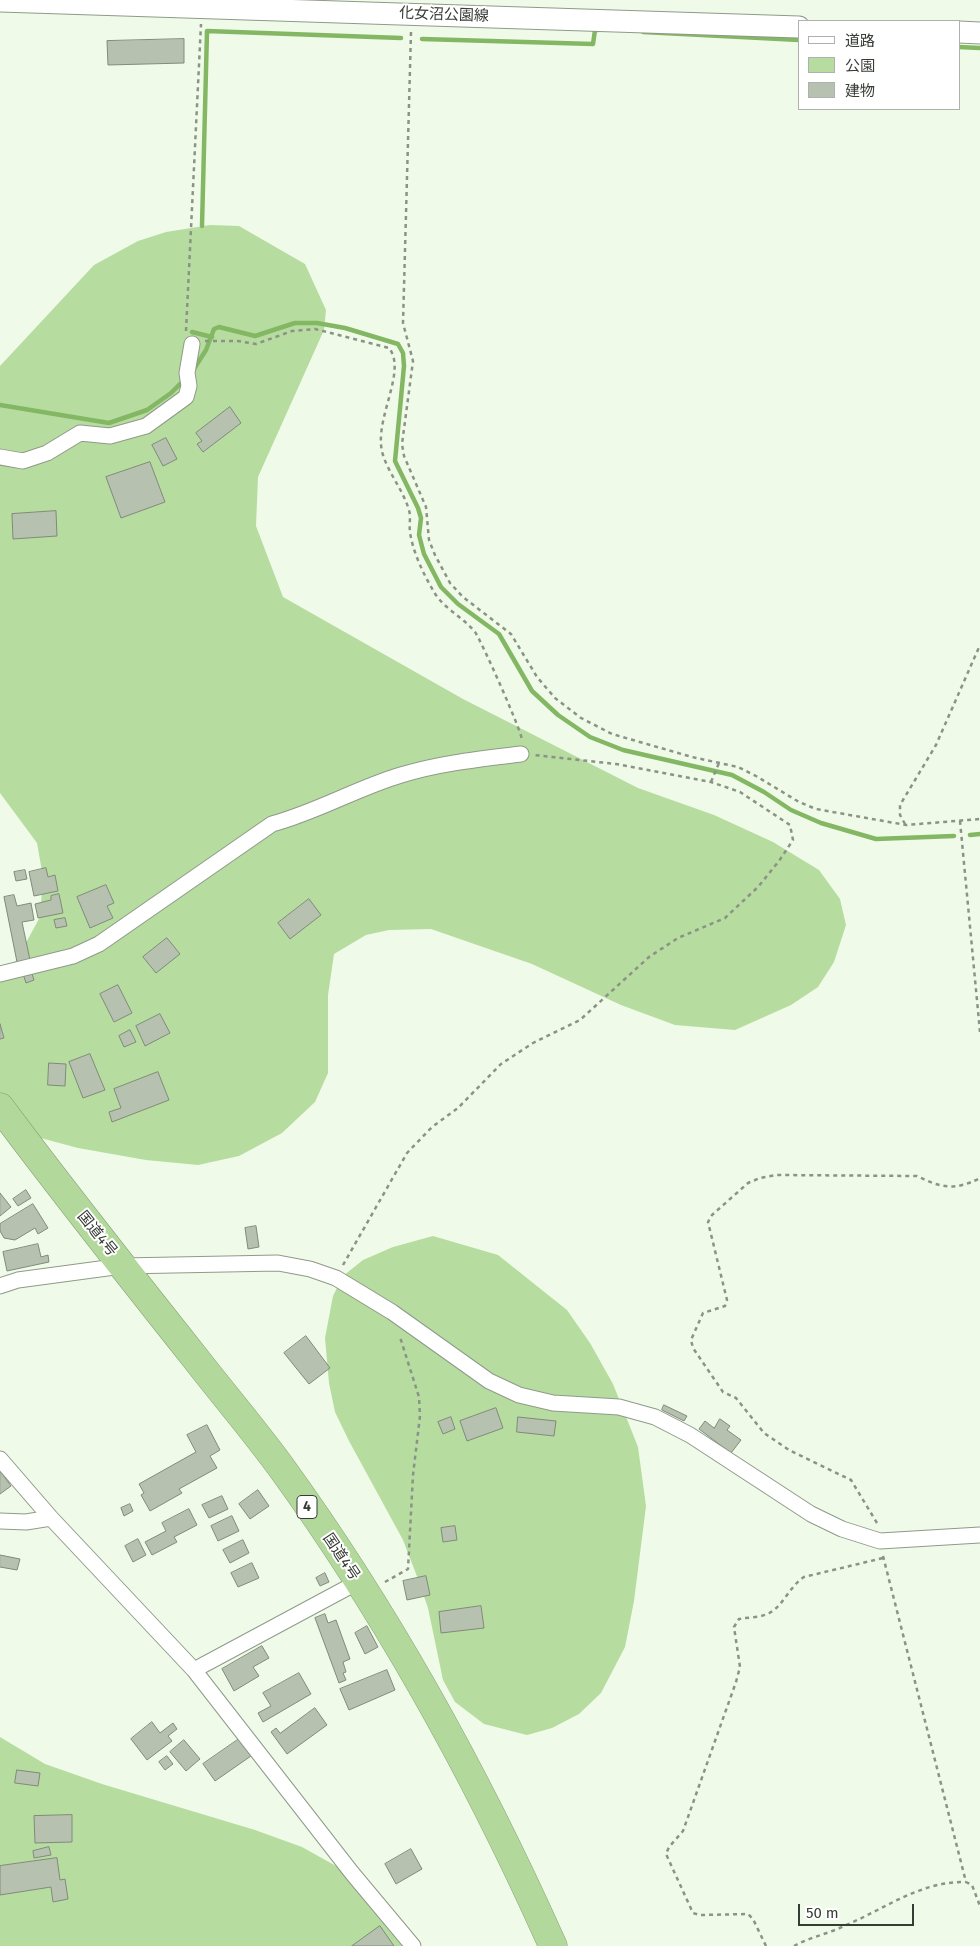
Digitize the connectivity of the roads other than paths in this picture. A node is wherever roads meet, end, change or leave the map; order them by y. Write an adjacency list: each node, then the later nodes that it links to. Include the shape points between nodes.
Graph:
1 (0, 1): 2 (main road, 化女沼公園線)
2 (798, 27)
3 (960, 32): 4 (main road)
4 (980, 33)
5 (192, 344): 6 (street, via 186,397 146,426 110,436 80,433 47,454 23,461)
6 (0, 457)
7 (521, 754): 8 (street, via 454,762 399,775 298,817 272,824 99,944 73,956)
8 (0, 974)
9 (0, 1107): 10 (highway, 国道4号 / 4)
10 (122, 1266): 11 (street, via 18,1280); 15 (street, via 278,1263 310,1268 336,1278 392,1312 489,1381 519,1395 553,1403 619,1407 655,1417 690,1435 811,1514 842,1529 880,1540); 16 (highway, 国道4号 / 4, via 281,1467)
11 (0, 1286)
12 (0, 1459): 13 (street)
13 (51, 1518): 14 (street, via 26,1522); 17 (street)
14 (0, 1521)
15 (980, 1535)
16 (362, 1588): 17 (street); 19 (highway, 国道4号 / 4, via 439,1712 512,1853)
17 (194, 1670): 18 (street)
18 (413, 1946)
19 (553, 1946)

